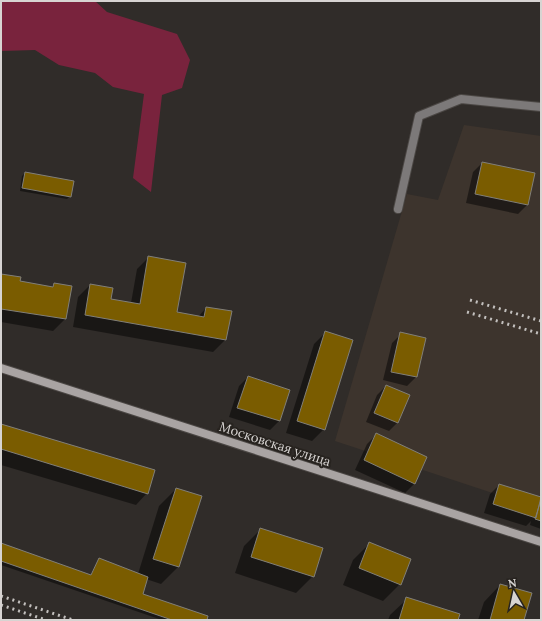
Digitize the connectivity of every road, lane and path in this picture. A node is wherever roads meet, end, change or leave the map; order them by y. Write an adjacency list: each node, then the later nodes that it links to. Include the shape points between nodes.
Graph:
1 (541, 107): 2 (lane, via 461,99 419,116)
2 (398, 209)
3 (1, 368): 4 (street, Московская улица)
4 (541, 542)

